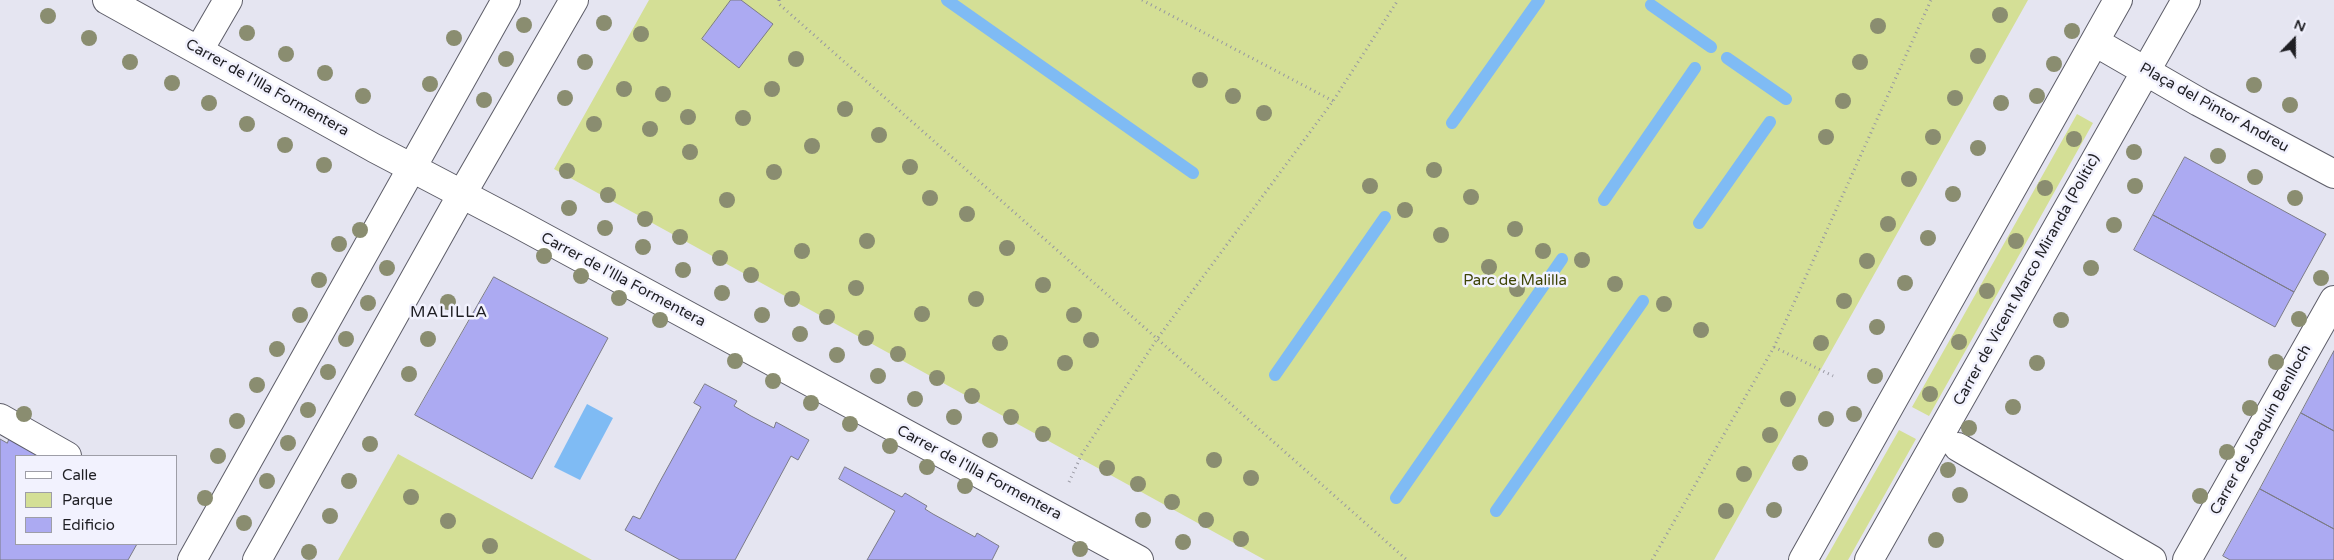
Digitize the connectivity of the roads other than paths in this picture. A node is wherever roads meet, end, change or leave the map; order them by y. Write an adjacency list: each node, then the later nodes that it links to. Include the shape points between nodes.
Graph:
1 (107, 0): 8 (street, Carrer de l'Illa Formentera)
2 (228, 0): 8 (street)
3 (506, 0): 10 (street)
4 (574, 0): 12 (street)
5 (2118, 0): 7 (street)
6 (2186, 0): 9 (street, Carrer de Vicent Marco Miranda (Polític))
7 (2095, 42): 9 (street, Plaça del Pintor Andreu); 20 (street)
8 (199, 50): 10 (street, Carrer de l'Illa Formentera)
9 (2146, 71): 11 (street, Plaça del Pintor Andreu); 21 (street, Carrer de Vicent Marco Miranda (Polític))
10 (411, 167): 12 (street, Carrer de l'Illa Formentera); 17 (street)
11 (2334, 174)
12 (462, 194): 18 (street); 19 (street, Carrer de l'Illa Formentera)
13 (2334, 300): 23 (street, Carrer de Joaquín Benlloch)
14 (0, 418): 16 (street)
15 (1958, 447): 22 (street)
16 (65, 455)
17 (192, 560)
18 (257, 560)
19 (1139, 560)
20 (1803, 560)
21 (1869, 560)
22 (2152, 560)
23 (2187, 560)

